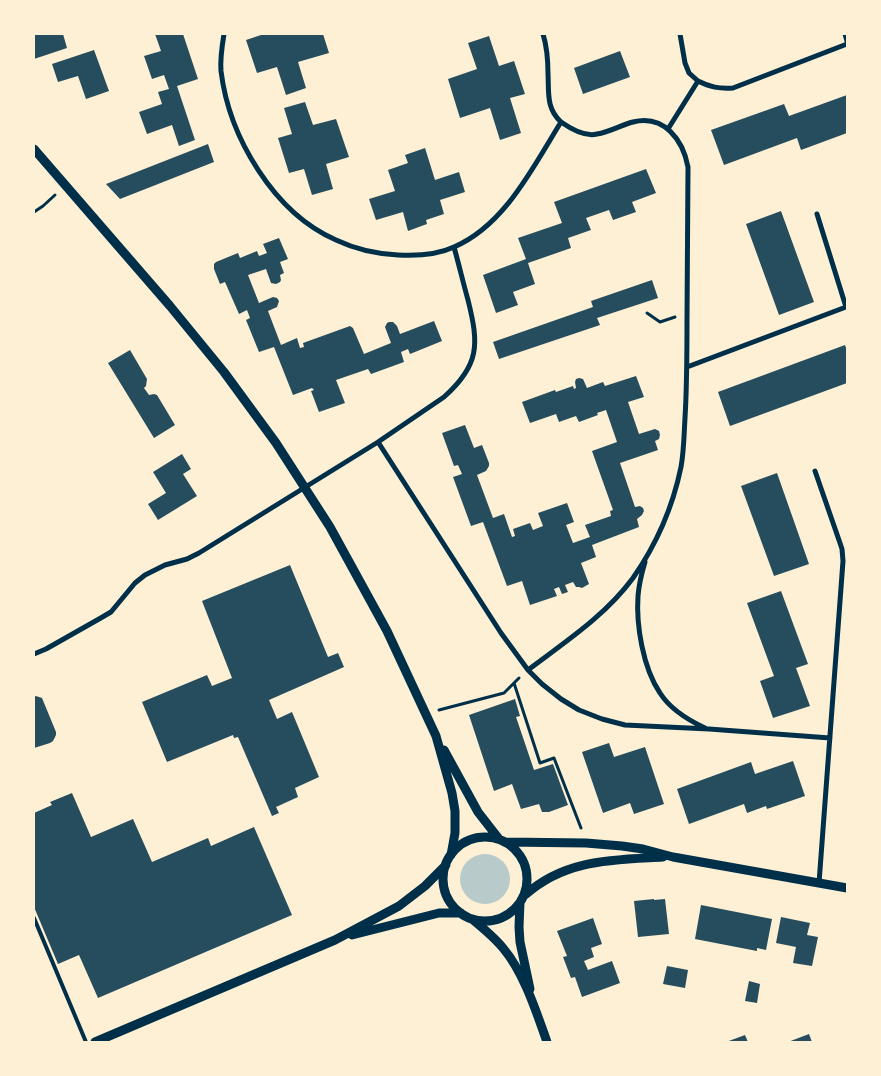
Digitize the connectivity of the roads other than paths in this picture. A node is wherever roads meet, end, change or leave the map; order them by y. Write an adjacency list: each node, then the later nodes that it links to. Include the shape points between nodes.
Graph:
1 (224, 34): 11 (street, via 221,70 240,139 262,175 292,210 335,240 381,254 415,256)
2 (543, 34): 7 (street, via 548,57 548,96 554,116)
3 (680, 34): 6 (street, via 688,73)
4 (845, 34): 5 (street)
5 (847, 42): 6 (street, via 733,88 713,88)
6 (698, 81): 8 (street)
7 (561, 122): 8 (street, via 581,133 595,135 643,120); 11 (street, via 500,214)
8 (668, 129): 12 (street, via 681,145 688,167)
9 (34, 149): 15 (street, via 208,352 266,428)
10 (817, 214): 12 (street, via 846,307)
11 (454, 248): 13 (street, via 474,325 473,357 453,389)
12 (687, 367): 16 (street, via 681,466 663,524)
13 (378, 442): 15 (street); 18 (street)
14 (815, 471): 21 (street, via 840,542 843,561)
15 (305, 488): 17 (street, via 193,557 145,575 110,612); 20 (street, via 369,598)
16 (648, 554): 18 (street, via 634,577 606,608); 19 (street, via 642,571 638,611 645,658 652,679 672,707)
17 (34, 654)
18 (528, 670): 19 (street, via 561,699 602,720 625,725)
19 (709, 729): 21 (street)
20 (436, 736): 22 (street, via 478,812); 23 (street, via 454,801 456,825)
21 (830, 738): 26 (street)
22 (502, 841): 23 (street, via 483,837 472,839); 24 (street, via 622,846); 28 (street, via 519,854 525,866 527,884)
23 (451, 855): 25 (street)
24 (673, 857): 26 (street); 28 (street, via 611,860 577,866 544,879)
25 (446, 865): 29 (street, via 446,894); 32 (street, via 399,906)
26 (819, 883): 27 (street)
27 (847, 888)
28 (522, 899): 31 (street, via 510,913 500,918 486,921); 33 (street, via 520,942)
29 (461, 913): 31 (street); 32 (street, via 433,914)
30 (34, 918): 34 (lane)
31 (470, 918): 33 (street, via 504,948)
32 (335, 940): 35 (street)
33 (534, 1004): 36 (street)
34 (86, 1042)
35 (95, 1042)
36 (547, 1042)

